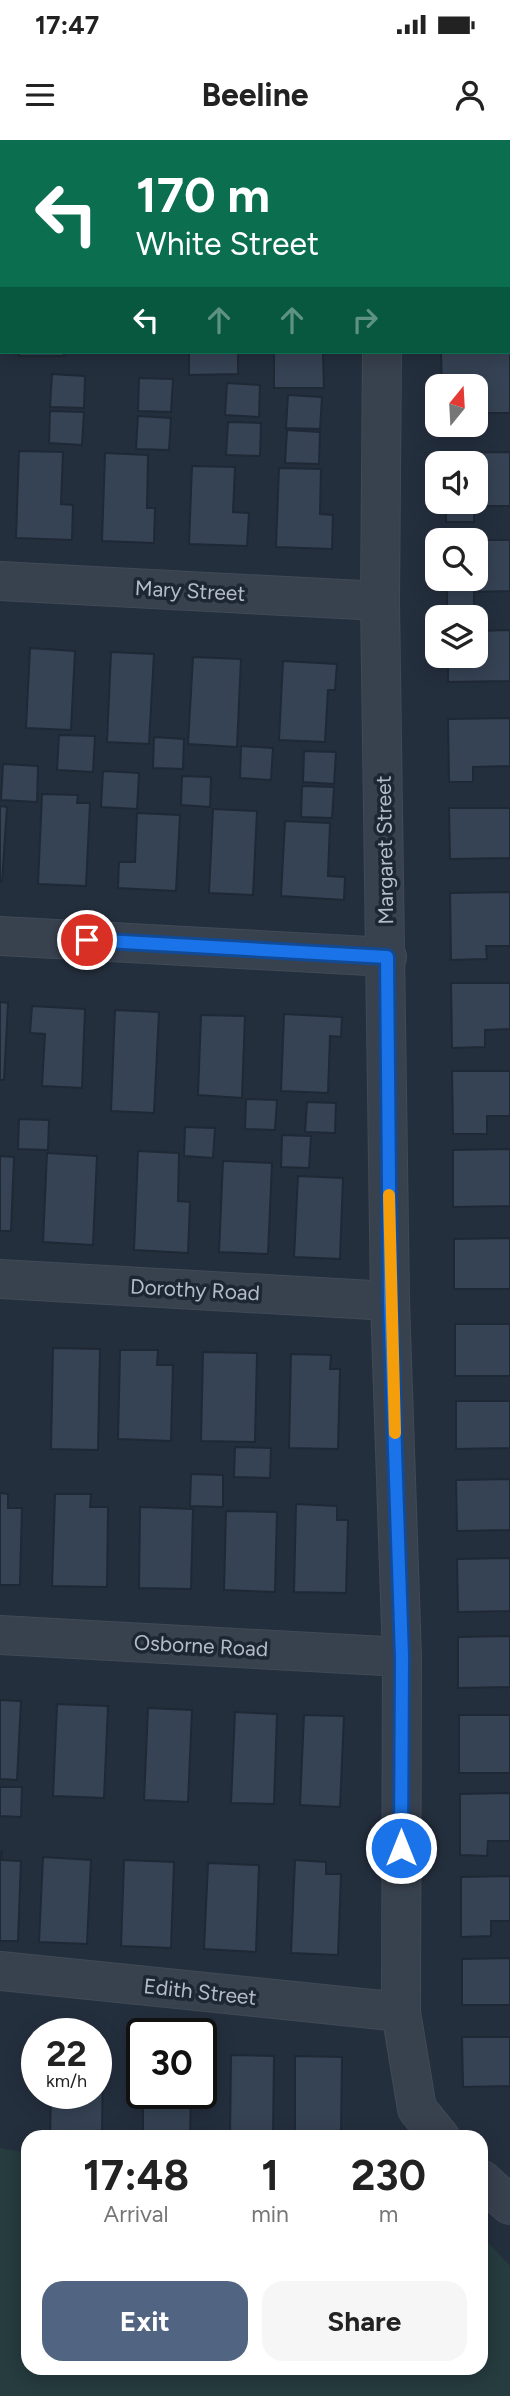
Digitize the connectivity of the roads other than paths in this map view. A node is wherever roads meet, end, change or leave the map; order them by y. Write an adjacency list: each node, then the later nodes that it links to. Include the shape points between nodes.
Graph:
1 (382, 354): 3 (street, Margaret Street)
2 (0, 582): 3 (street, Mary Street)
3 (380, 601): 5 (street, Margaret Street)
4 (0, 936): 5 (street)
5 (387, 957): 7 (street, Margaret Street)
6 (0, 1279): 7 (street, Dorothy Road)
7 (390, 1301): 9 (street, Margaret Street)
8 (0, 1635): 9 (street, Osborne Road)
9 (402, 1657): 11 (street, Margaret Street)
10 (0, 1971): 11 (street, Edith Street)
11 (401, 2012): 12 (street, Margaret Street, via 417,2109)
12 (434, 2130)
13 (488, 2186): 14 (street)
14 (510, 2206)

